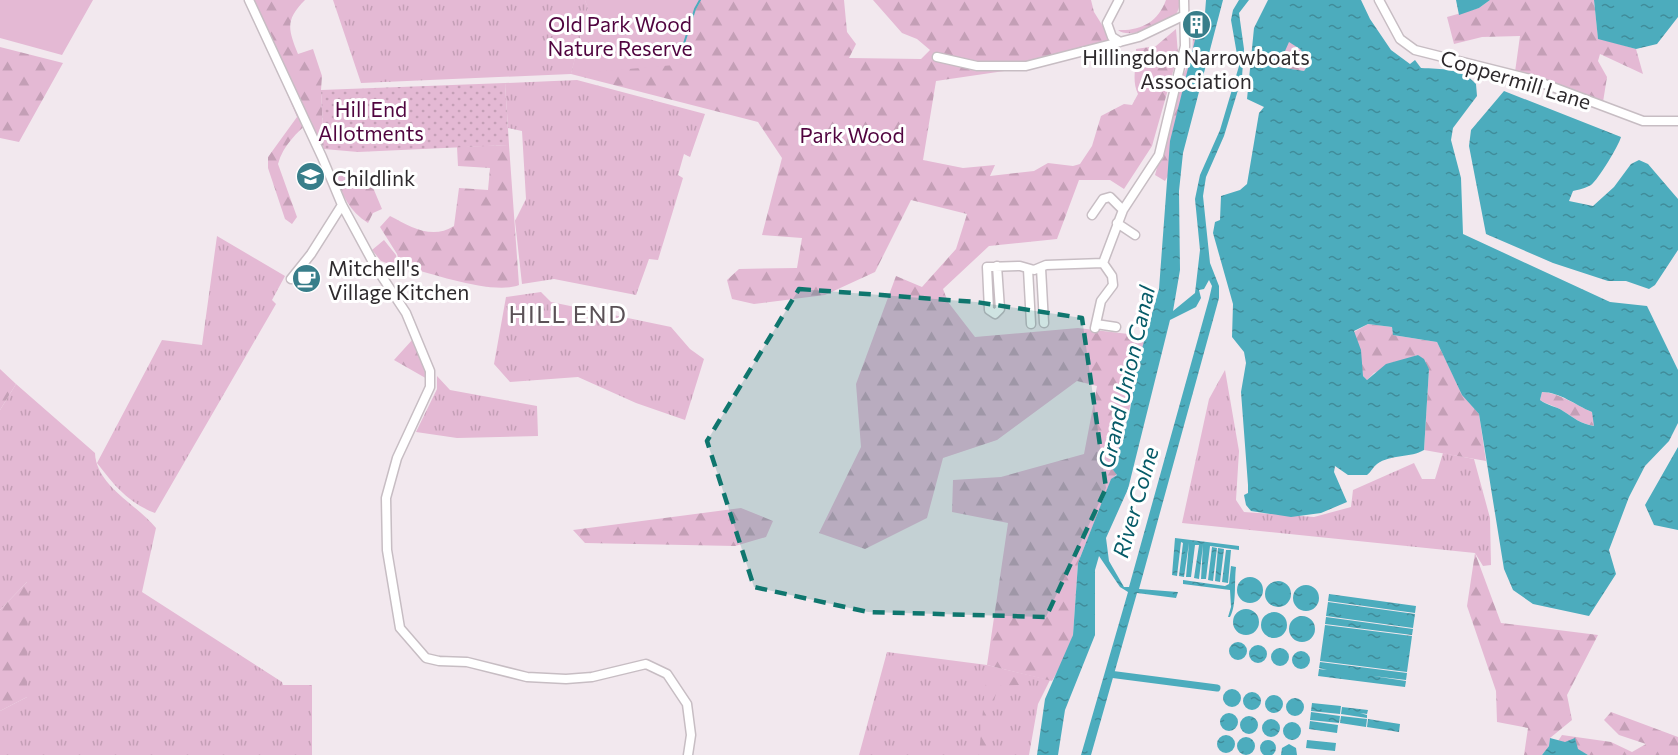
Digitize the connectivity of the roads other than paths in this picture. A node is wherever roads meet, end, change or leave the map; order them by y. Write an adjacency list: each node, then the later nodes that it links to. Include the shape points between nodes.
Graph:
1 (249, 0): 9 (street)
2 (1119, 0): 6 (street, via 1107,23 1112,37)
3 (1184, 0): 5 (street)
4 (1379, 0): 8 (street, Coppermill Lane, via 1400,39 1415,50 1534,80 1643,121)
5 (1185, 15): 6 (street); 10 (street, via 1185,46 1159,154)
6 (1120, 42): 7 (street, via 1026,66 977,66)
7 (937, 57)
8 (1678, 121)
9 (342, 205): 18 (street); 22 (street, via 406,313 431,376 425,400 390,477 386,498 387,550 400,628 426,658 467,662 527,677 592,677 646,664 667,674 687,704 692,735)
10 (1123, 210): 11 (street, via 1110,197 1103,199); 12 (street)
11 (1092, 215)
12 (1117, 223): 13 (street); 14 (street)
13 (1135, 235)
14 (1103, 263): 16 (street); 21 (street, via 1113,285 1101,302 1095,326)
15 (994, 266): 15 (street, via 986,269 989,310 995,314 1000,309); 17 (street)
16 (1041, 268): 17 (street); 19 (street)
17 (1028, 269): 20 (street)
18 (291, 279)
19 (1044, 323)
20 (1031, 324)
21 (1116, 327)
22 (688, 755)

